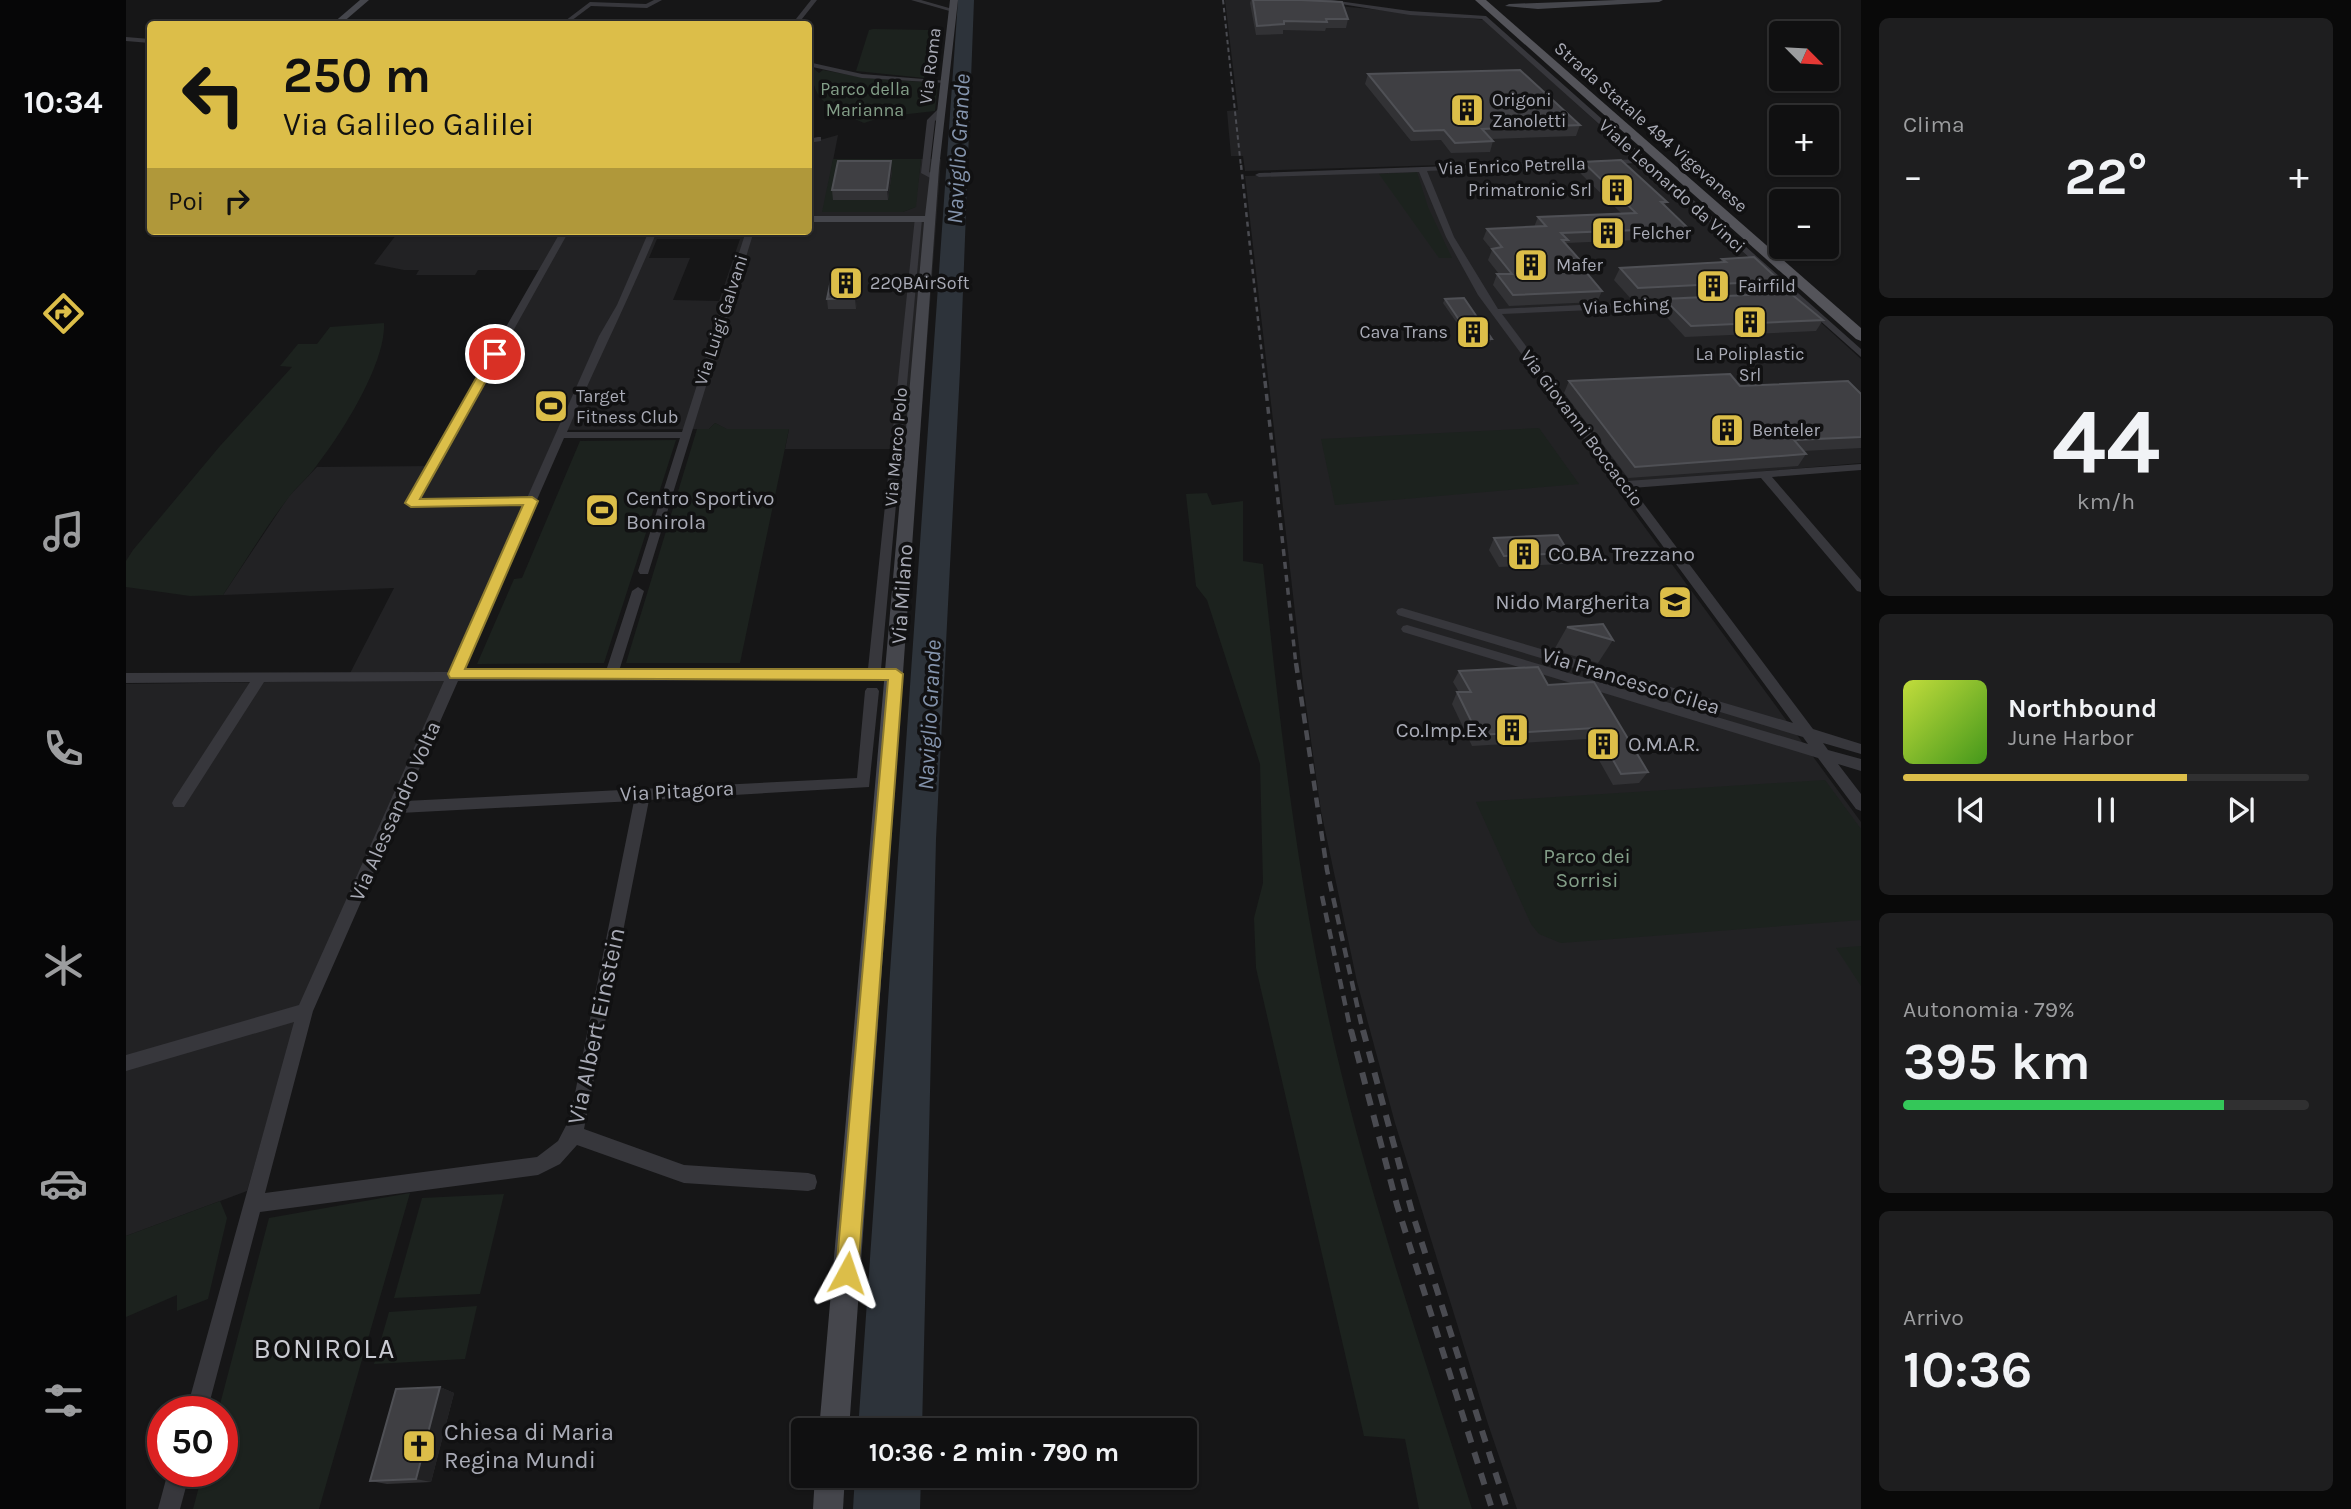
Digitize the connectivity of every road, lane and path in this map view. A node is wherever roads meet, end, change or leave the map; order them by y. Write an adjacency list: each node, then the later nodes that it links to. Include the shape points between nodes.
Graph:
1 (367, 0): 12 (main road); 13 (main road)
2 (659, 0): 14 (street, via 651,5 590,4)
3 (799, 0): 7 (street)
4 (914, 0): 8 (street)
5 (1319, 0): 11 (street)
6 (1659, 0): 10 (main road)
7 (813, 1): 15 (street)
8 (953, 5): 20 (main road, Via Roma)
9 (1484, 5): 10 (main road, Strada Statale 494 Vigevanese); 11 (street); 11 (street); 24 (street, Viale Leonardo da Vinci)
10 (1508, 13): 36 (main road, Strada Statale 494 Vigevanese); 37 (main road, Strada Statale 494 Vigevanese)
11 (1432, 15)
12 (340, 21)
13 (347, 21)
14 (568, 21)
15 (797, 21)
16 (126, 39): 17 (street)
17 (147, 41)
18 (1506, 48): 23 (street)
19 (812, 65): 20 (street, via 862,76)
20 (945, 81): 28 (main road, Via Roma, via 934,178)
21 (818, 139): 22 (street)
22 (812, 140)
23 (1632, 161): 24 (street, Via Enrico Petrella); 25 (street, Via Enrico Petrella)
24 (1644, 161): 33 (street, Viale Leonardo da Vinci)
25 (1422, 169): 26 (street); 35 (street, Via Giovanni Boccaccio, via 1450,237)
26 (1259, 175)
27 (812, 219): 28 (main road)
28 (924, 219): 52 (main road, Via Milano); 53 (street, Via Marco Polo)
29 (563, 235): 44 (street, via 411,503)
30 (651, 235): 39 (street, Via Alessandro Volta)
31 (749, 235): 40 (street, Via Luigi Galvani)
32 (1784, 298): 33 (street)
33 (1797, 298): 38 (street, Viale Leonardo da Vinci)
34 (1688, 303): 35 (street, Via Eching)
35 (1496, 312): 43 (street, Via Giovanni Boccaccio)
36 (1861, 325)
37 (1861, 336)
38 (1861, 354)
39 (560, 435): 40 (street); 44 (street, Via Alessandro Volta)
40 (684, 435): 45 (street, Via Luigi Galvani)
41 (1861, 467): 42 (street)
42 (1764, 475): 43 (street); 46 (street)
43 (1624, 485): 57 (street, Via Giovanni Boccaccio)
44 (532, 501): 50 (street, Via Alessandro Volta)
45 (644, 570)
46 (1861, 588)
47 (638, 591): 51 (street)
48 (1402, 612): 57 (street, Via Francesco Cilea)
49 (1407, 629): 59 (street, Via Francesco Cilea)
50 (455, 674): 51 (street); 55 (street); 64 (street, Via Alessandro Volta)
51 (611, 674): 53 (street)
52 (896, 674): 53 (street); 71 (main road, Via Milano)
53 (874, 675)
54 (126, 677): 55 (street)
55 (260, 678): 62 (street)
56 (872, 691): 61 (street, Via Pitagora, via 864,783)
57 (1807, 732): 58 (street, Via Francesco Cilea); 59 (street, Via Giovanni Boccaccio)
58 (1861, 749)
59 (1823, 754): 60 (street, Via Francesco Cilea); 63 (street, Via Giovanni Boccaccio)
60 (1861, 765)
61 (643, 793): 64 (street, Via Pitagora); 67 (street, Via Albert Einstein)
62 (179, 803)
63 (1861, 805)
64 (397, 807): 65 (street, Via Alessandro Volta)
65 (305, 1011): 66 (street); 69 (street, Via Alessandro Volta)
66 (126, 1063)
67 (574, 1135): 68 (street, via 684,1174); 69 (street, Via Albert Einstein, via 558,1156 538,1166)
68 (808, 1182)
69 (252, 1204): 70 (street, Via Alessandro Volta)
70 (200, 1396)
71 (835, 1418)
72 (175, 1487): 74 (street)
73 (829, 1488): 75 (main road)
74 (169, 1509)
75 (828, 1509)

